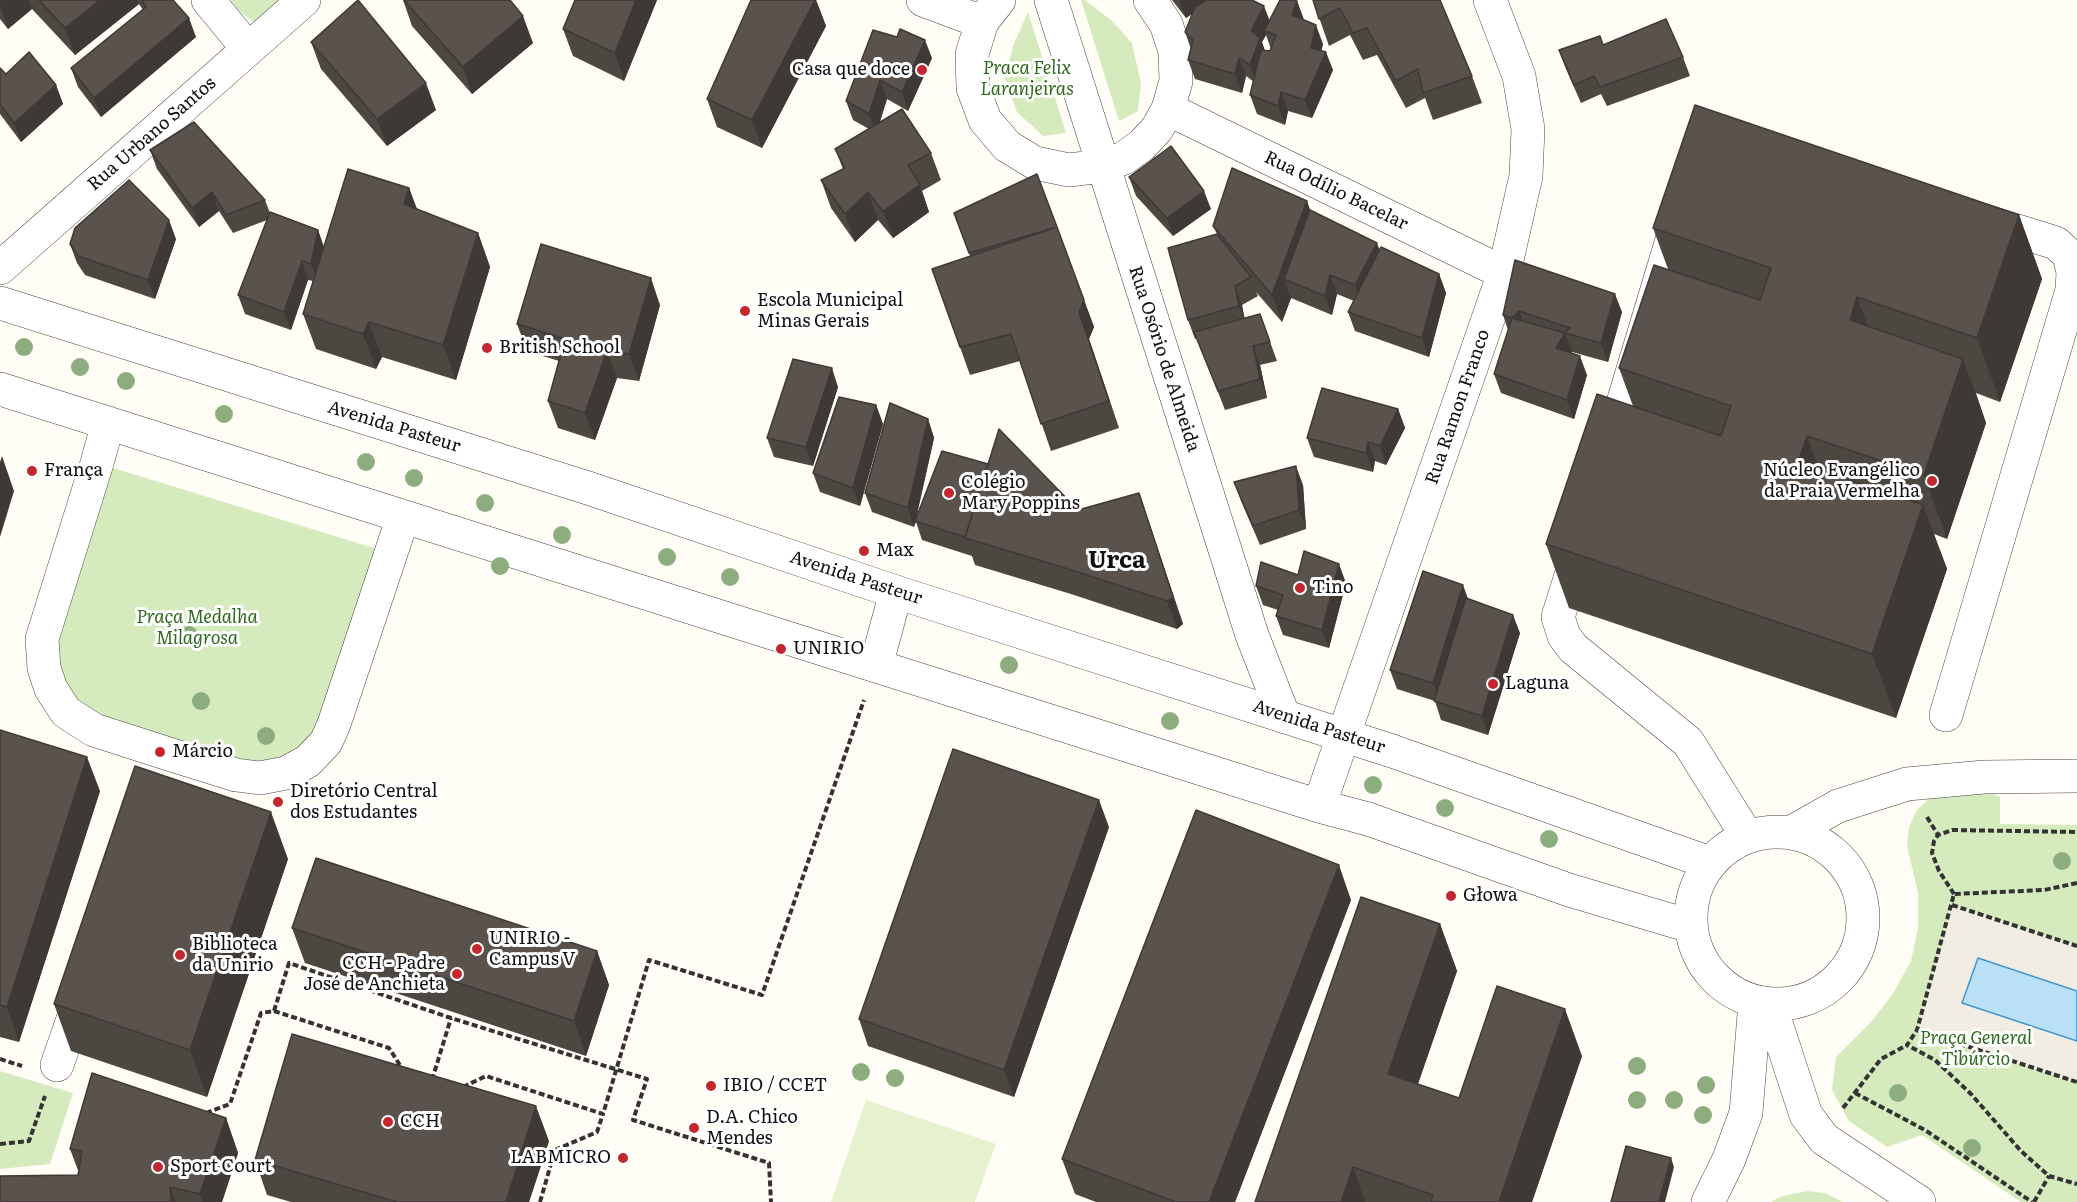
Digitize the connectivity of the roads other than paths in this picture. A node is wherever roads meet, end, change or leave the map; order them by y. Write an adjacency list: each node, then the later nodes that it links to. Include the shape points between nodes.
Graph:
1 (208, 0): 8 (street)
2 (304, 0): 8 (street, Rua Urbano Santos)
3 (923, 0): 7 (street)
4 (1051, 0): 10 (street, Rua Osório de Almeida)
5 (1150, 0): 9 (street, via 1166,24 1175,51 1176,81)
6 (1490, 0): 14 (street, Rua Ramon Franco, via 1519,76 1528,129 1526,176)
7 (990, 11): 10 (street, via 972,54 973,88 985,120 1006,146 1035,163 1069,170)
8 (248, 50): 13 (street, Rua Urbano Santos)
9 (1168, 109): 10 (street, via 1142,145 1124,158); 14 (street, Rua Odílio Bacelar)
10 (1102, 166): 24 (street, Rua Osório de Almeida, via 1252,634)
11 (1684, 197): 18 (street)
12 (1956, 212): 23 (street, via 2056,243 2069,255 2073,272 2072,290)
13 (0, 267)
14 (1504, 273): 25 (street, Rua Ramon Franco)
15 (0, 303): 21 (street, Avenida Pasteur, via 588,488)
16 (0, 389): 17 (street)
17 (108, 423): 19 (street); 26 (street, via 42,639 44,668 51,689 66,712 94,730)
18 (1600, 479)
19 (403, 517): 22 (street); 26 (street, via 334,724 326,742 308,762 286,773 260,778 236,775)
20 (1587, 522): 31 (street, via 1558,617 1564,636 1573,648 1688,742)
21 (896, 592): 22 (street); 24 (street, Avenida Pasteur)
22 (876, 666): 29 (street)
23 (1946, 715)
24 (1284, 717): 25 (street, Avenida Pasteur)
25 (1344, 736): 29 (street, Rua Ramon Franco); 32 (street, Avenida Pasteur)
26 (162, 752): 28 (street)
27 (2077, 776): 30 (street, via 1984,777 1907,784 1838,806)
28 (153, 784)
29 (1319, 806): 33 (street)
30 (1792, 832): 31 (street); 35 (street, via 1820,842 1843,861 1858,886 1864,915 1861,944 1847,970 1826,990 1799,1002)
31 (1747, 836): 32 (street)
32 (1710, 863): 33 (street, via 1691,903)
33 (1690, 926): 35 (street, via 1704,965 1718,981 1735,994)
34 (92, 964): 36 (street)
35 (1762, 1003): 37 (street, via 1746,1113); 38 (street, via 1806,1115 1824,1139)
36 (57, 1065)
37 (1708, 1202)
38 (1919, 1202)

